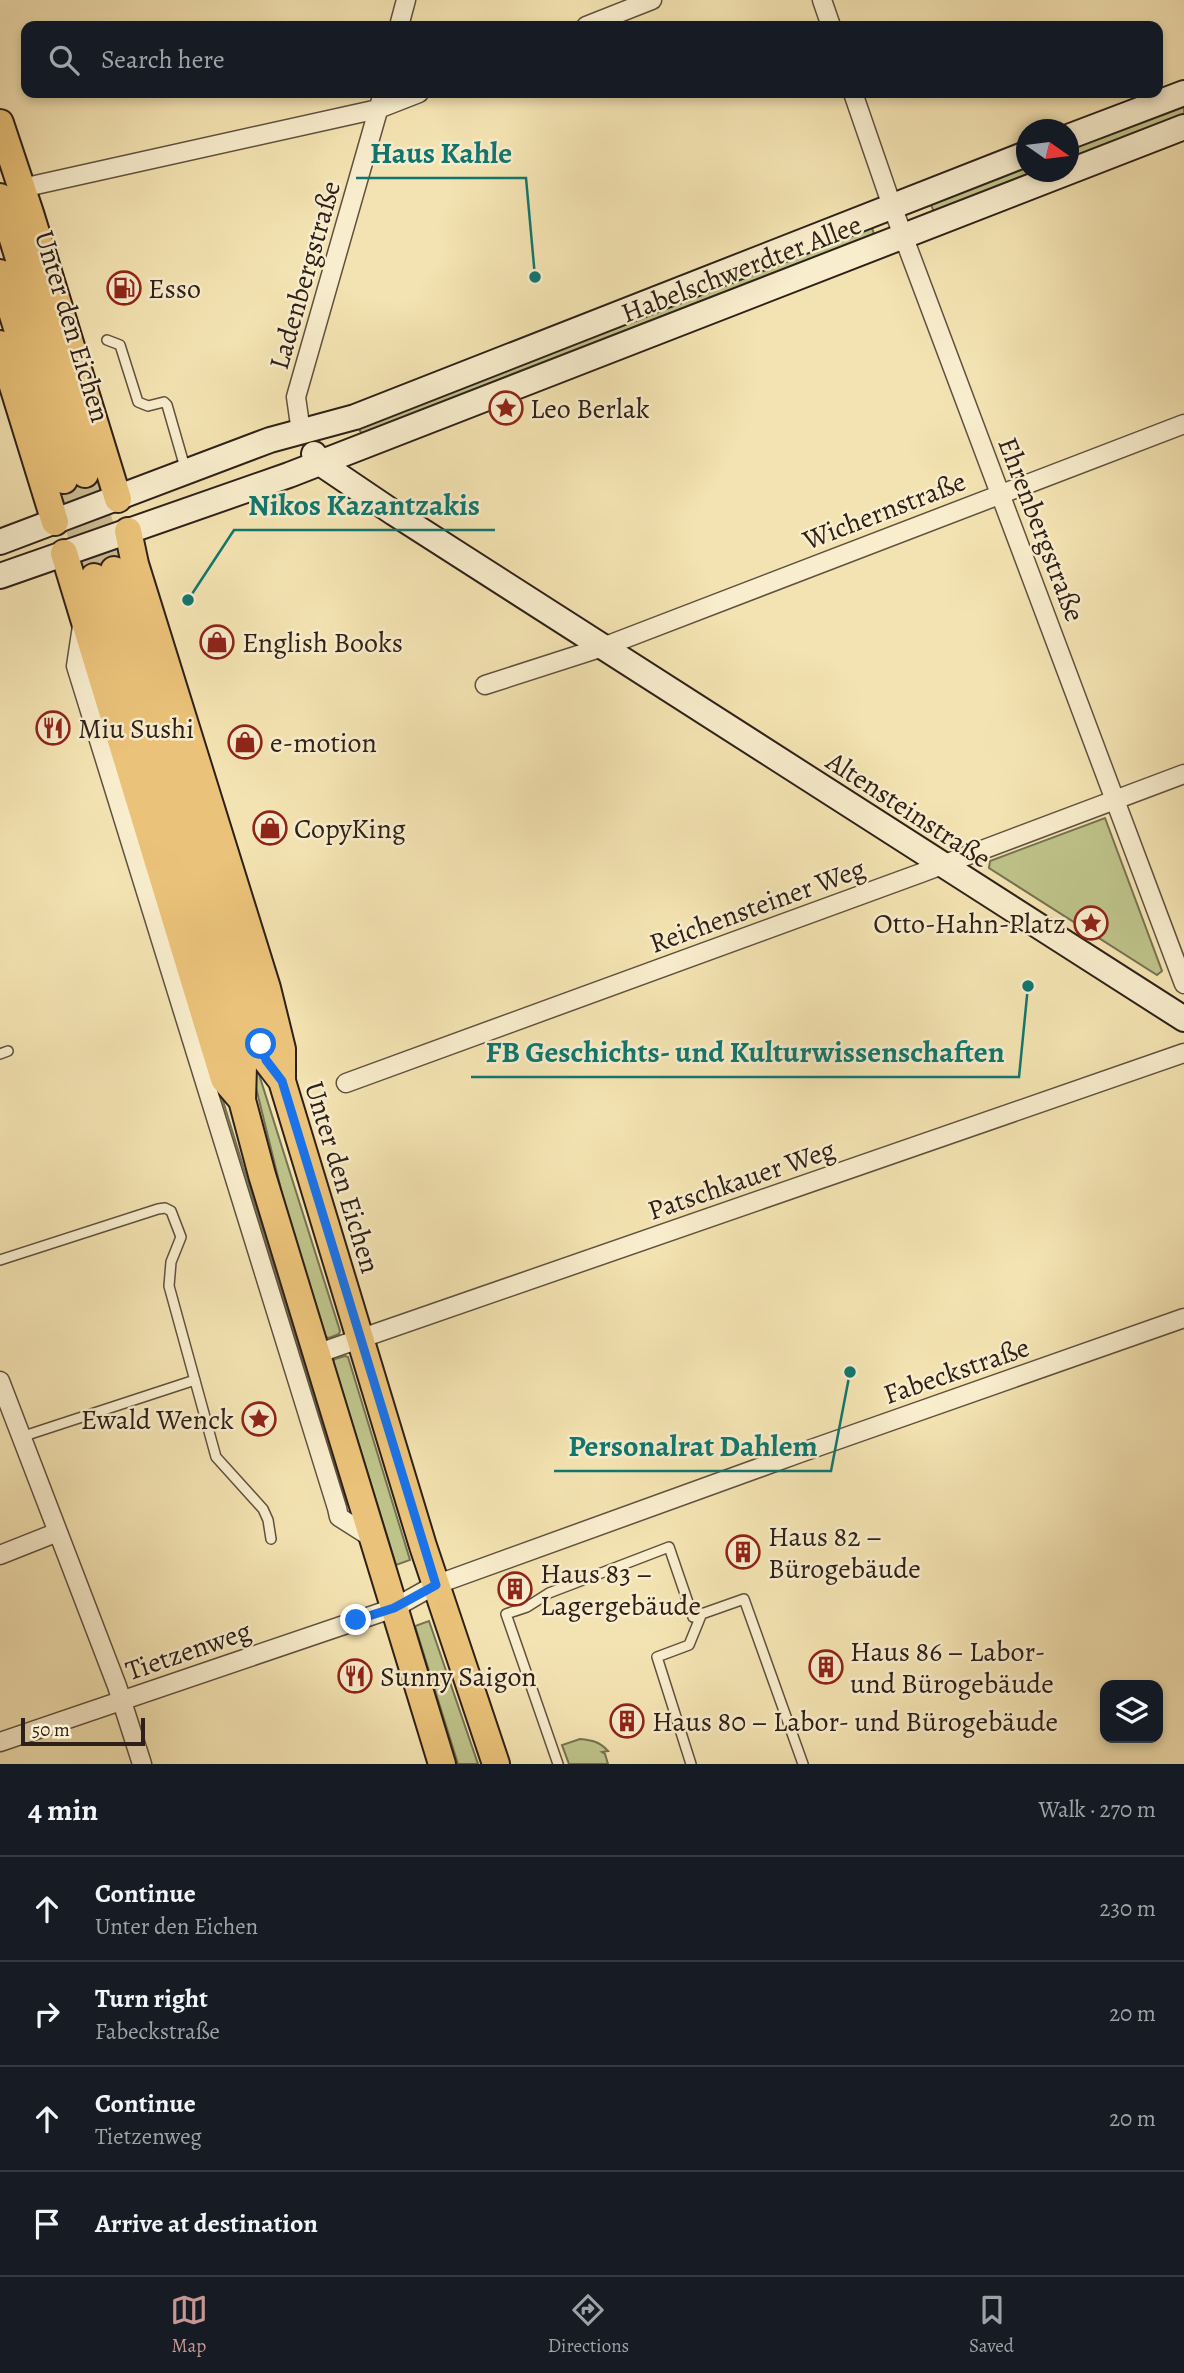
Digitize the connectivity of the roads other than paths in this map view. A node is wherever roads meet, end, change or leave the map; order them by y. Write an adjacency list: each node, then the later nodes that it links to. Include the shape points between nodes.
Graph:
1 (406, 0): 4 (street)
2 (652, 0): 5 (street)
3 (822, 0): 6 (street)
4 (400, 21)
5 (599, 21)
6 (829, 21)
7 (1184, 93): 12 (main road)
8 (855, 98): 15 (street, Ehrenbergstraße)
9 (380, 101): 14 (street); 21 (street, Ladenbergstraße, via 296,397)
10 (0, 123): 14 (main road)
11 (1184, 127): 16 (main road, Habelschwerdter Allee)
12 (1079, 133)
13 (1016, 158): 15 (main road, Habelschwerdter Allee)
14 (11, 192): 17 (main road, Unter den Eichen, via 75,477); 25 (main road)
15 (892, 206): 16 (street, Ehrenbergstraße); 21 (main road, Habelschwerdter Allee, via 355,417)
16 (904, 237): 22 (main road, Habelschwerdter Allee); 24 (street, Ehrenbergstraße)
17 (0, 273)
18 (107, 340): 23 (lane, via 120,345 138,402 167,405)
19 (0, 344): 26 (main road)
20 (1184, 424): 24 (street, Wichernstraße)
21 (301, 432): 22 (main road); 23 (main road, Habelschwerdter Allee)
22 (320, 463): 27 (main road, Habelschwerdter Allee); 31 (main road, Altensteinstraße)
23 (186, 473): 25 (main road, Habelschwerdter Allee)
24 (1001, 494): 31 (street, Wichernstraße); 34 (street, Ehrenbergstraße)
25 (118, 499): 26 (main road, Habelschwerdter Allee); 27 (main road)
26 (55, 522): 28 (main road, Habelschwerdter Allee); 29 (main road)
27 (128, 531): 29 (main road, Habelschwerdter Allee); 40 (main road, via 267,988 282,1049)
28 (0, 542)
29 (64, 553): 30 (main road, Habelschwerdter Allee); 38 (main road)
30 (0, 576)
31 (603, 647): 32 (street); 35 (main road, Altensteinstraße)
32 (485, 685)
33 (1184, 774): 34 (street, Reichensteiner Weg)
34 (1114, 800): 35 (street, Reichensteiner Weg); 36 (street, Ehrenbergstraße)
35 (941, 865): 37 (main road, Altensteinstraße); 41 (street, Reichensteiner Weg)
36 (1184, 984)
37 (1181, 1012)
38 (199, 1030): 42 (main road); 51 (street, via 340,1517)
39 (1184, 1053): 45 (street, Patschkauer Weg)
40 (282, 1081): 42 (main road, Unter den Eichen, via 266,1060 104,574 243,1066); 45 (main road, Unter den Eichen)
41 (346, 1083)
42 (242, 1100): 46 (main road, Unter den Eichen)
43 (0, 1260): 47 (lane, via 158,1209 169,1210 181,1237 171,1262 169,1286)
44 (1184, 1318): 54 (street, Fabeckstraße)
45 (359, 1339): 46 (street, Patschkauer Weg); 54 (main road, Unter den Eichen)
46 (316, 1354): 51 (main road, Unter den Eichen)
47 (195, 1380): 49 (lane); 52 (lane, via 216,1458 263,1509)
48 (0, 1381): 49 (street)
49 (21, 1437): 50 (street)
50 (58, 1532): 53 (street); 57 (street)
51 (372, 1538): 55 (main road, Unter den Eichen)
52 (271, 1539)
53 (0, 1555)
54 (436, 1585): 55 (street, Fabeckstraße); 61 (main road, Unter den Eichen)
55 (394, 1608): 57 (street, Tietzenweg); 60 (main road, Unter den Eichen)
56 (702, 1614): 62 (lane, via 694,1617 669,1548 506,1614); 63 (lane, via 690,1645 657,1657); 64 (lane, via 744,1599)
57 (123, 1700): 58 (street, Tietzenweg); 59 (street)
58 (0, 1742)
59 (142, 1764)
60 (442, 1764)
61 (496, 1764)
62 (558, 1764)
63 (691, 1764)
64 (803, 1764)

